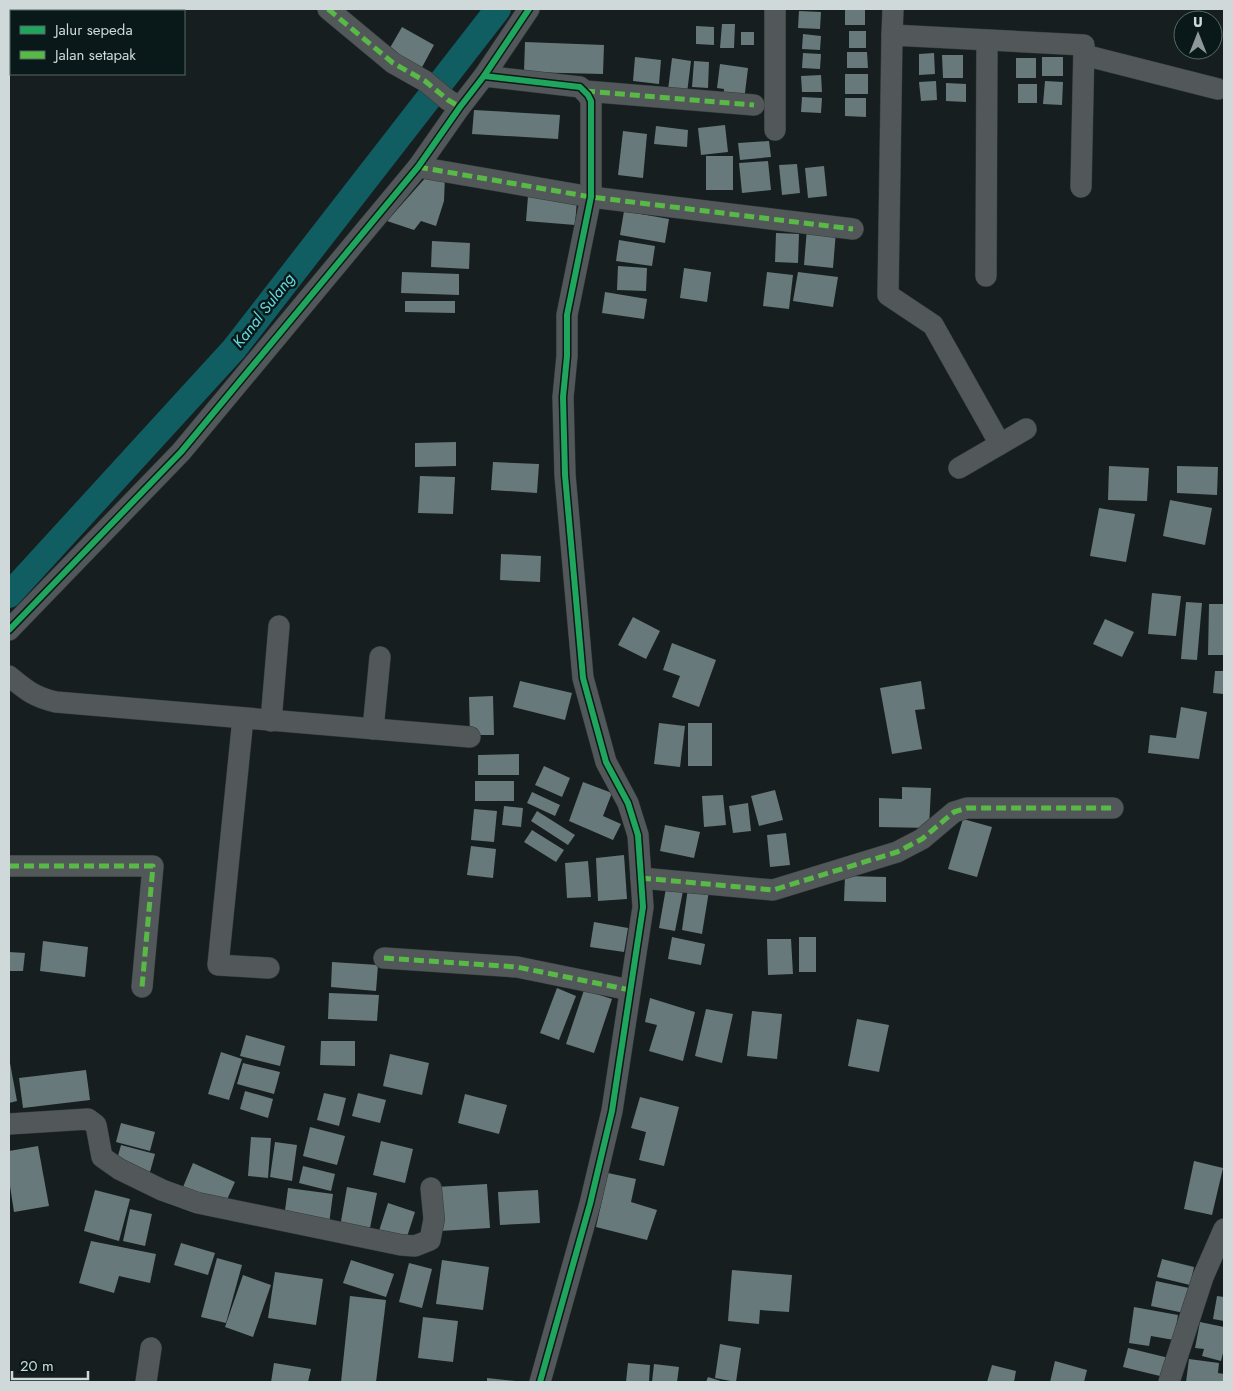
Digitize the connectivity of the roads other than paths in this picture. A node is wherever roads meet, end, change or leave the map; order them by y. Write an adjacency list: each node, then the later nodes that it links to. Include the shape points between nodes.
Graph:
1 (328, 9): 11 (street, via 393,63)
2 (529, 9): 8 (street)
3 (775, 9): 13 (street)
4 (893, 9): 5 (street)
5 (892, 35): 6 (street); 20 (street, via 888,295 933,325)
6 (987, 40): 7 (street, via 1084,45); 18 (street)
7 (1084, 55): 9 (street); 15 (street)
8 (484, 76): 10 (street, via 580,86); 11 (street)
9 (1218, 90)
10 (585, 91): 12 (street); 16 (street, via 591,103)
11 (454, 104): 14 (street)
12 (754, 104)
13 (775, 130)
14 (418, 167): 16 (street); 23 (street, via 181,452)
15 (1082, 187)
16 (591, 197): 17 (street); 32 (street, via 567,315 563,397 565,475 584,678 606,762 628,803 638,835)
17 (854, 229)
18 (986, 276)
19 (1026, 429): 20 (street)
20 (1000, 444): 21 (street)
21 (959, 468)
22 (279, 626): 27 (street)
23 (9, 630)
24 (380, 657): 28 (street)
25 (9, 676): 26 (street, via 38,698 56,702)
26 (243, 718): 27 (street); 34 (street, via 218,965)
27 (271, 721): 28 (street)
28 (373, 729): 29 (street)
29 (470, 737)
30 (1113, 808): 32 (street, via 967,808 954,812 922,839 897,852 773,890)
31 (9, 866): 35 (street, via 154,866)
32 (641, 878): 36 (street, via 643,907)
33 (384, 958): 36 (street, via 517,967)
34 (269, 968)
35 (142, 987)
36 (630, 990): 42 (street, via 612,1111 590,1204)
37 (9, 1124): 38 (street, via 88,1118 96,1125 102,1157 162,1190 198,1203 401,1245 415,1246 430,1240 434,1219)
38 (431, 1188)
39 (1224, 1229): 43 (street, via 1203,1277)
40 (151, 1348): 41 (street)
41 (146, 1382)
42 (540, 1382)
43 (1169, 1382)

